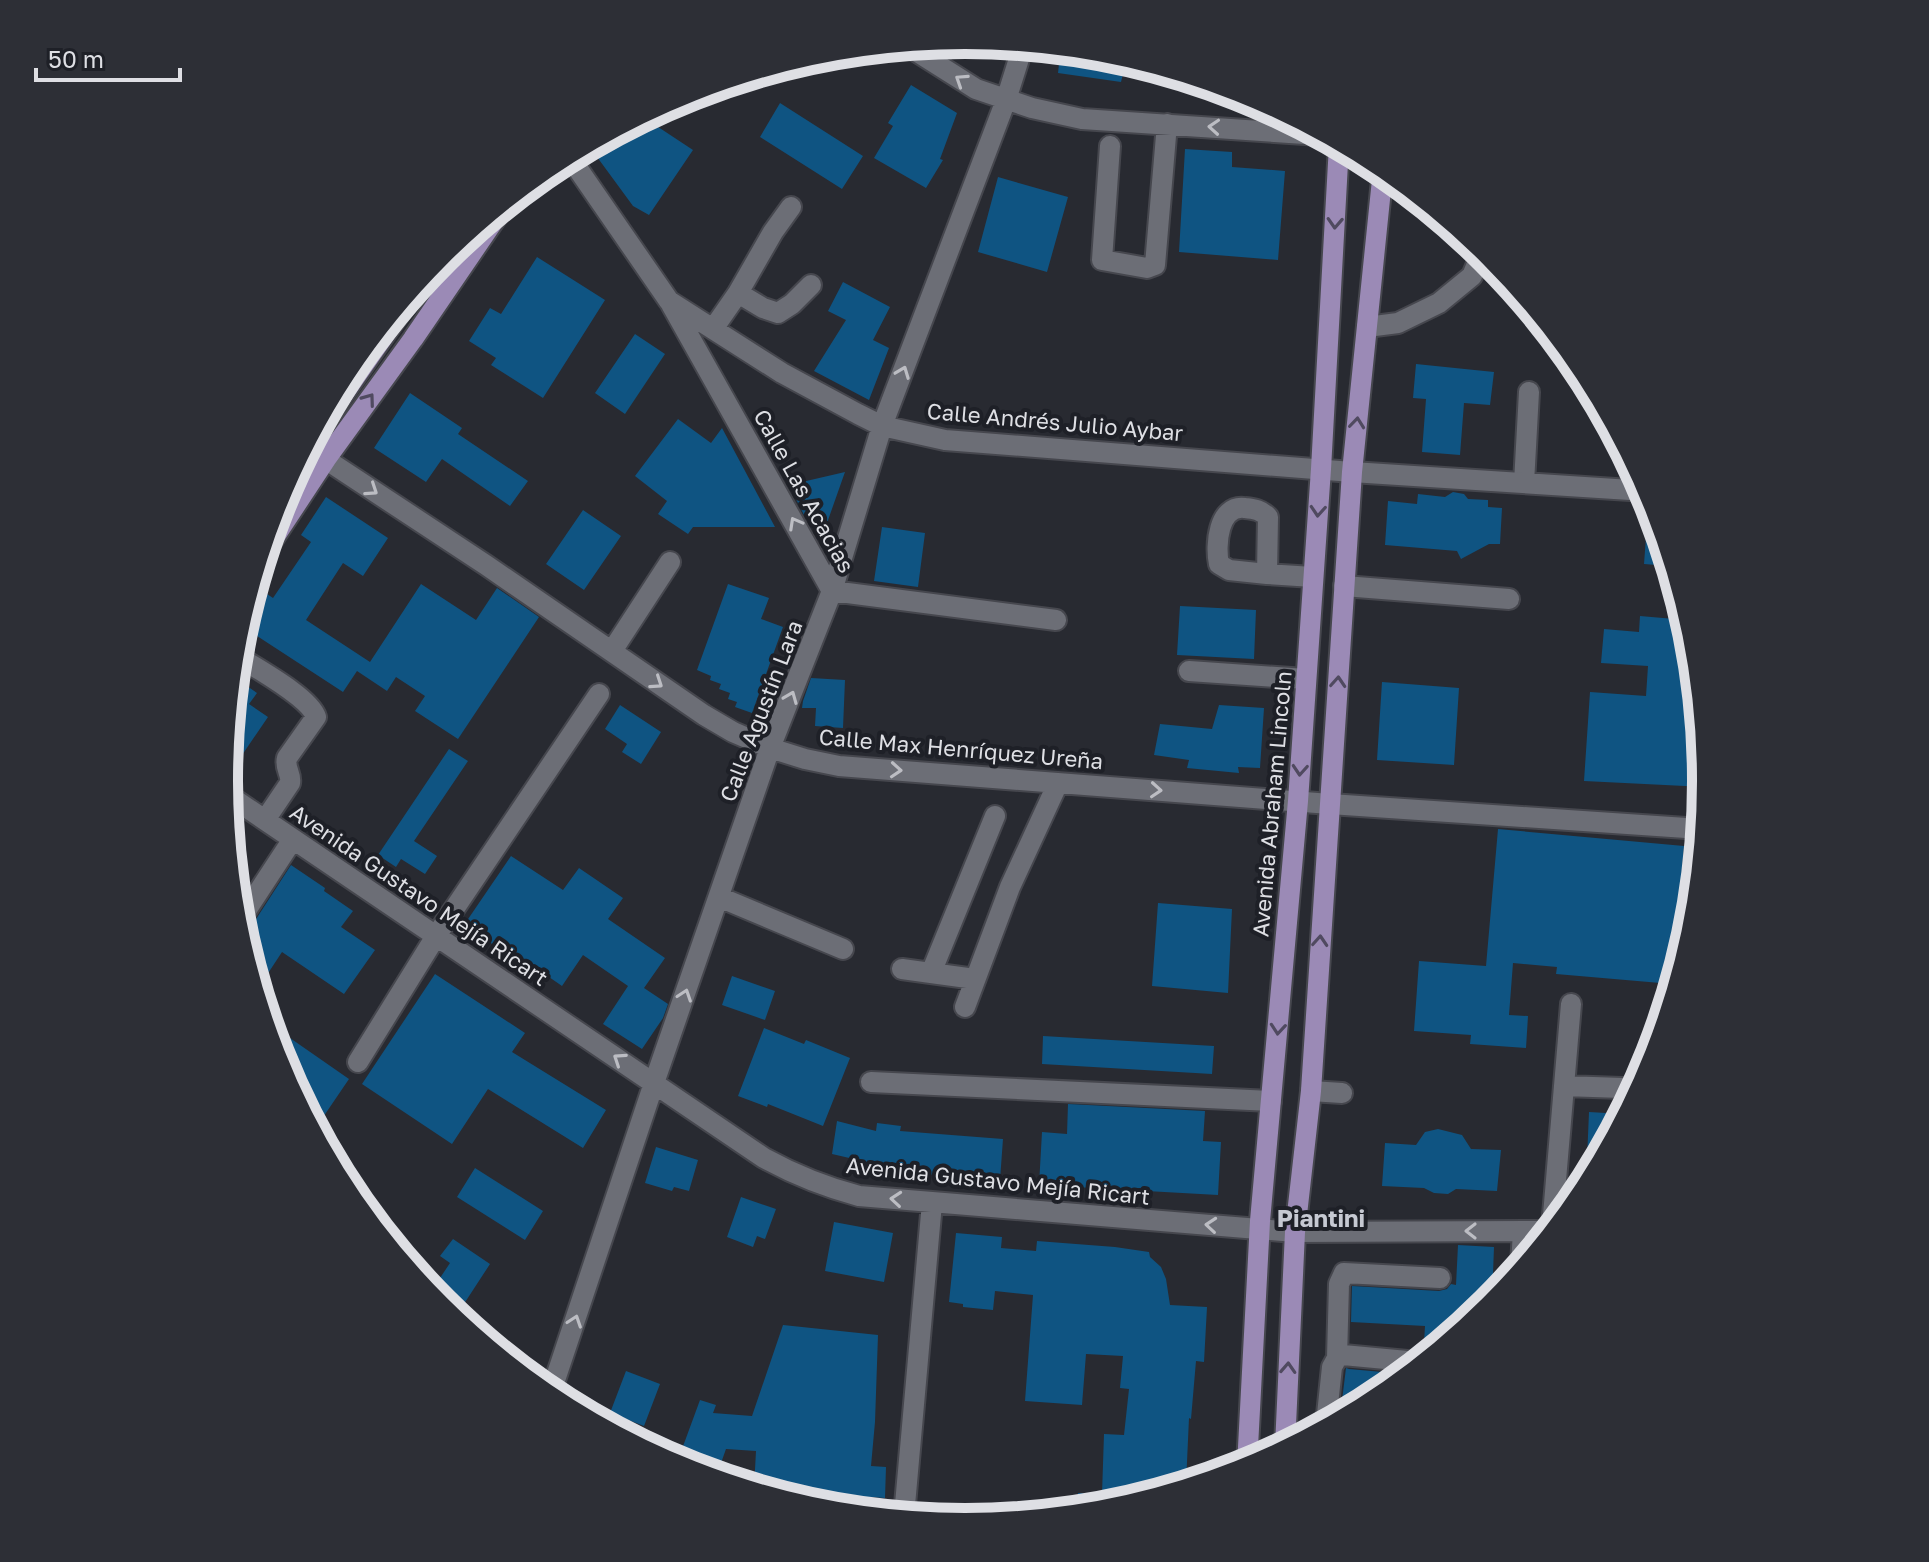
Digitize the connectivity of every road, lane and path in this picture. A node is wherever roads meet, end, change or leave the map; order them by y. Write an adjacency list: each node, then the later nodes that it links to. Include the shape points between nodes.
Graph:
1 (923, 56): 3 (street, one-way to 1, via 976,89)
2 (1020, 57): 3 (street, Calle Agustín Lara)
3 (1006, 100): 4 (street, via 1082,119); 19 (street, Calle Agustín Lara, one-way to 3)
4 (1167, 124): 5 (street, one-way to 4); 6 (street, via 1155,265 1147,268 1102,260)
5 (1294, 133)
6 (1110, 146)
7 (1338, 158): 22 (main road, Avenida Abraham Lincoln, one-way to 22)
8 (577, 167): 15 (street, Calle Andrés Julio Aybar)
9 (1381, 186): 16 (main road)
10 (791, 207): 14 (street)
11 (484, 235): 21 (main road, one-way to 11)
12 (1477, 265): 16 (street, via 1472,276 1439,303 1398,323)
13 (811, 285): 14 (street, via 778,313)
14 (738, 293): 17 (street)
15 (669, 301): 17 (street, Calle Andrés Julio Aybar); 31 (street, Calle Las Acacias, one-way to 15)
16 (1367, 327): 23 (main road, one-way to 16)
17 (713, 329): 19 (street, Calle Andrés Julio Aybar)
18 (1529, 392): 24 (street)
19 (882, 426): 22 (street, Calle Andrés Julio Aybar, via 945,440); 31 (street, Calle Agustín Lara)
20 (316, 451): 21 (street, Calle Max Henríquez Ureña)
21 (326, 459): 26 (main road); 34 (street, Calle Max Henríquez Ureña, one-way to 34)
22 (1321, 469): 23 (street, Calle Andrés Julio Aybar); 29 (main road, Avenida Abraham Lincoln, one-way to 29)
23 (1352, 472): 24 (street, Calle Andrés Julio Aybar); 30 (main road)
24 (1524, 483): 25 (street, Calle Andrés Julio Aybar)
25 (1630, 490)
26 (287, 518)
27 (670, 562): 34 (street)
28 (1267, 574): 29 (street)
29 (1313, 577): 37 (main road, Avenida Abraham Lincoln)
30 (1344, 586): 32 (street); 43 (main road, one-way to 30)
31 (832, 591): 33 (street, Calle Las Acacias); 39 (street, Calle Agustín Lara, one-way to 31)
32 (1509, 599)
33 (1056, 620)
34 (612, 651): 39 (street, Calle Max Henríquez Ureña, one-way to 39, via 704,715)
35 (247, 663): 45 (street, via 299,697 316,717 287,758 290,783)
36 (1189, 671): 37 (street)
37 (1306, 679): 41 (main road, Avenida Abraham Lincoln, one-way to 41)
38 (599, 694): 50 (street)
39 (770, 748): 40 (street, Calle Max Henríquez Ureña, one-way to 40, via 839,766); 48 (street, Calle Agustín Lara)
40 (1058, 783): 41 (street, Calle Max Henríquez Ureña, one-way to 41); 54 (street)
41 (1298, 801): 43 (street, Calle Max Henríquez Ureña); 64 (main road, Avenida Abraham Lincoln, one-way to 64)
42 (238, 802): 45 (street, Avenida Gustavo Mejía Ricart)
43 (1330, 804): 46 (street, Calle Max Henríquez Ureña); 62 (main road, one-way to 43)
44 (995, 816): 53 (street)
45 (265, 820): 47 (street, Avenida Gustavo Mejía Ricart)
46 (1690, 828)
47 (293, 839): 49 (street); 50 (street, Avenida Gustavo Mejía Ricart)
48 (719, 897): 51 (street); 59 (street, Calle Agustín Lara, one-way to 48)
49 (249, 907)
50 (436, 936): 57 (street); 59 (street, Avenida Gustavo Mejía Ricart, one-way to 50)
51 (843, 949)
52 (902, 969): 53 (street)
53 (931, 973): 54 (street)
54 (975, 979): 56 (street)
55 (1571, 1004): 60 (street)
56 (965, 1007)
57 (358, 1062)
58 (871, 1082): 64 (street)
59 (654, 1083): 65 (street, Avenida Gustavo Mejía Ricart, one-way to 59, via 859,1196 793,1174); 75 (street, Calle Agustín Lara, one-way to 59)
60 (1564, 1086): 61 (street); 66 (street, via 1553,1110)
61 (1622, 1088)
62 (1311, 1091): 63 (street); 70 (main road)
63 (1342, 1093)
64 (1271, 1101): 67 (main road, Avenida Abraham Lincoln)
65 (932, 1203): 67 (street, Avenida Gustavo Mejía Ricart, one-way to 65); 79 (street)
66 (1551, 1210)
67 (1260, 1228): 70 (street, Avenida Gustavo Mejía Ricart); 78 (main road, Avenida Abraham Lincoln)
68 (1536, 1230): 69 (street, Avenida Gustavo Mejía Ricart)
69 (1523, 1231): 70 (street, Avenida Gustavo Mejía Ricart, one-way to 70); 71 (street)
70 (1295, 1232): 77 (main road, one-way to 70)
71 (1522, 1247)
72 (1440, 1278): 73 (street, via 1344,1273 1339,1284)
73 (1337, 1358): 74 (street); 76 (street)
74 (1403, 1361)
75 (555, 1381)
76 (1327, 1411)
77 (1286, 1433)
78 (1248, 1451)
79 (905, 1505)

